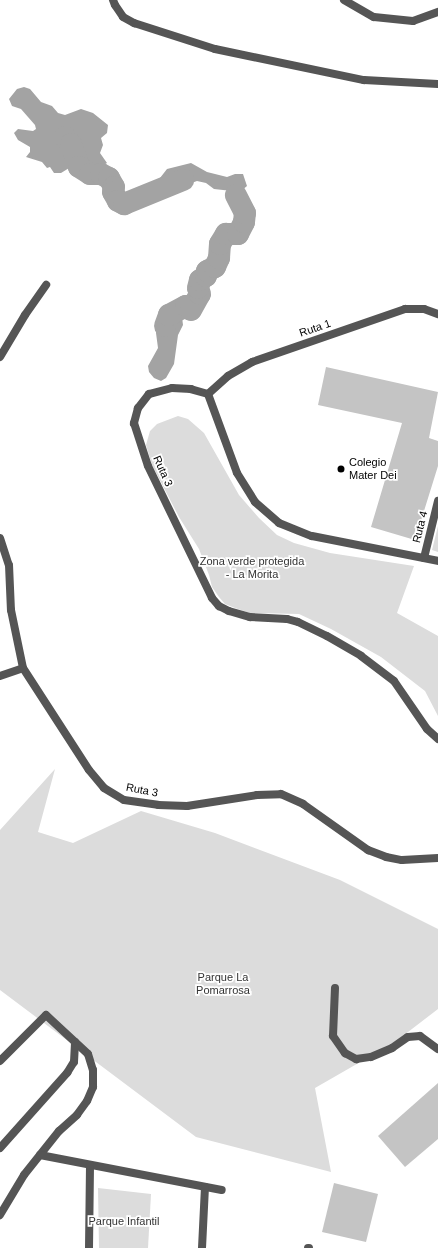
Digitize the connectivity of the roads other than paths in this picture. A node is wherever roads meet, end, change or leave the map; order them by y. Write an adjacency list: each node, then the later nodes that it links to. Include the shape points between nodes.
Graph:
1 (113, 0): 4 (street, via 123,17 134,23 215,49 364,80)
2 (344, 0): 3 (street, via 374,17 412,21)
3 (438, 12)
4 (438, 84)
5 (46, 285): 7 (street)
6 (438, 314): 8 (street, Ruta 1, via 424,309 404,309 252,362 228,376)
7 (0, 356)
8 (208, 394): 11 (street, via 237,473 254,502 279,523 312,536); 15 (street, Ruta 3, via 191,389 172,388 149,394 138,408 134,423 148,466 212,598 229,611 250,617 298,622 361,656 394,681 427,729)
9 (438, 501): 11 (street, Ruta 4)
10 (0, 538): 13 (street, Ruta 3, via 9,565 12,610)
11 (424, 558): 12 (street)
12 (438, 561)
13 (23, 668): 14 (street); 16 (street, Ruta 3, via 90,770 104,788 124,800 186,806 281,794 303,804 368,850 402,860)
14 (0, 676)
15 (438, 738)
16 (438, 858)
17 (336, 988): 19 (street, via 333,1036 345,1053 356,1058 371,1057 392,1048 408,1037 420,1036)
18 (75, 1042): 20 (street, via 46,1015); 21 (street, via 74,1062); 22 (street, via 88,1054 93,1070 93,1087 77,1115 59,1131)
19 (438, 1049)
20 (0, 1061)
21 (0, 1148)
22 (40, 1155): 23 (street); 26 (street, via 24,1175)
23 (90, 1165): 24 (street); 27 (street)
24 (205, 1187): 25 (street); 28 (street)
25 (222, 1190)
26 (0, 1215)
27 (89, 1248)
28 (202, 1248)

